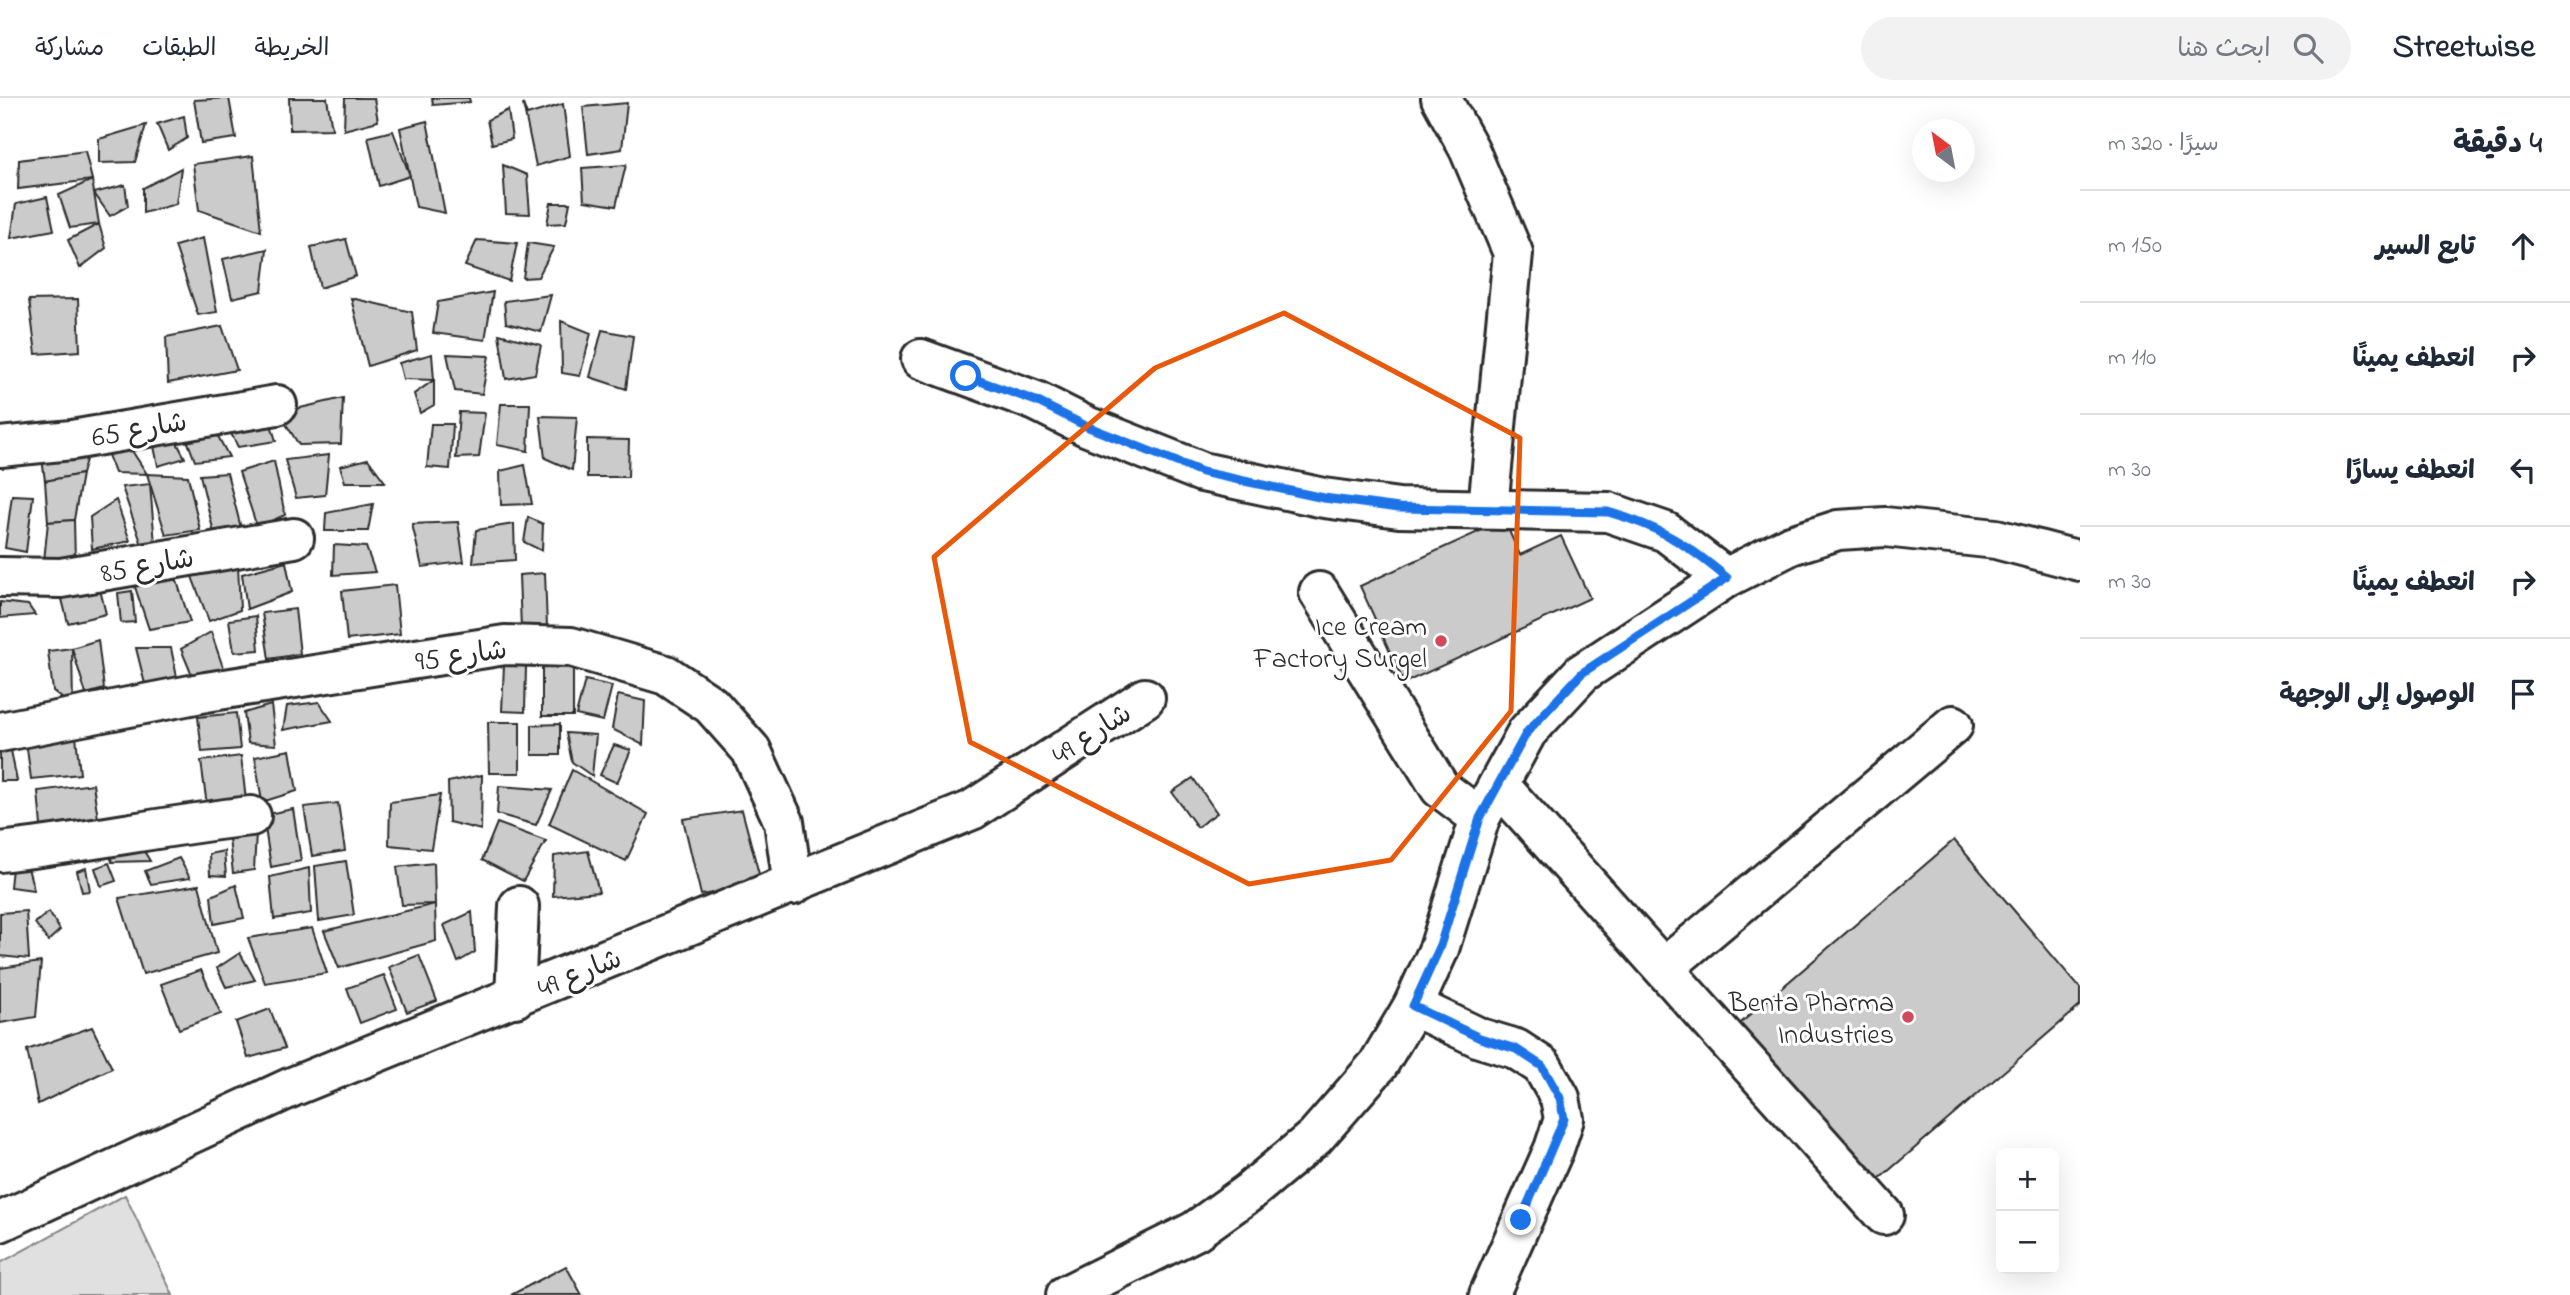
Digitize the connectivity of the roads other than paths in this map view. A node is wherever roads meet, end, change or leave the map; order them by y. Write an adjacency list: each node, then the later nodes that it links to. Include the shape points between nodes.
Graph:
1 (1441, 98): 5 (street, via 1469,149 1513,253)
2 (921, 359): 5 (street, via 1036,401 1202,472 1324,498 1399,508)
3 (277, 405): 4 (street, شارع 65, via 72,440)
4 (0, 447)
5 (1488, 508): 9 (street, via 1608,512 1666,532)
6 (294, 538): 8 (street, شارع 85, via 61,578)
7 (2080, 561): 9 (street, via 1996,539 1885,527 1838,530 1791,545)
8 (0, 577)
9 (1727, 578): 14 (street, via 1582,673 1527,732)
10 (1319, 592): 16 (street, via 1440,788)
11 (1144, 698): 18 (street, شارع 49, via 972,810)
12 (1953, 725): 20 (street)
13 (0, 733): 18 (street, شارع 95, via 206,692 505,645 571,647 666,675 710,705 751,750 784,822)
14 (1499, 785): 16 (street); 20 (street)
15 (251, 816): 17 (street)
16 (1480, 818): 22 (street, via 1439,949)
17 (0, 852)
18 (793, 885): 21 (street, شارع 49)
19 (519, 906): 21 (street)
20 (1665, 967): 23 (street)
21 (515, 999): 24 (street, شارع 49, via 292,1087)
22 (1413, 1006): 25 (street, via 1378,1065 1306,1145 1195,1231); 26 (street, via 1480,1038 1516,1049 1542,1066 1560,1098 1564,1119 1554,1149)
23 (1884, 1215)
24 (0, 1222)
25 (1066, 1295)
26 (1489, 1295)

